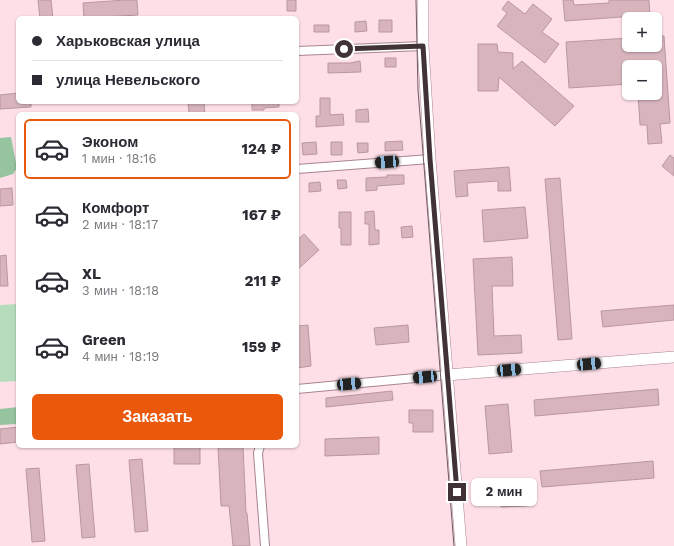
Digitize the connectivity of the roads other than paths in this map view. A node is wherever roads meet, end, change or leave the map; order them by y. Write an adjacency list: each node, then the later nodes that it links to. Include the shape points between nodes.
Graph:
1 (423, 0): 2 (street)
2 (423, 46): 3 (street); 4 (street)
3 (299, 51)
4 (430, 159): 5 (street); 7 (street)
5 (299, 169)
6 (674, 357): 7 (street)
7 (447, 376): 8 (street); 11 (street)
8 (299, 389)
9 (259, 448): 10 (street)
10 (265, 546)
11 (462, 546)

